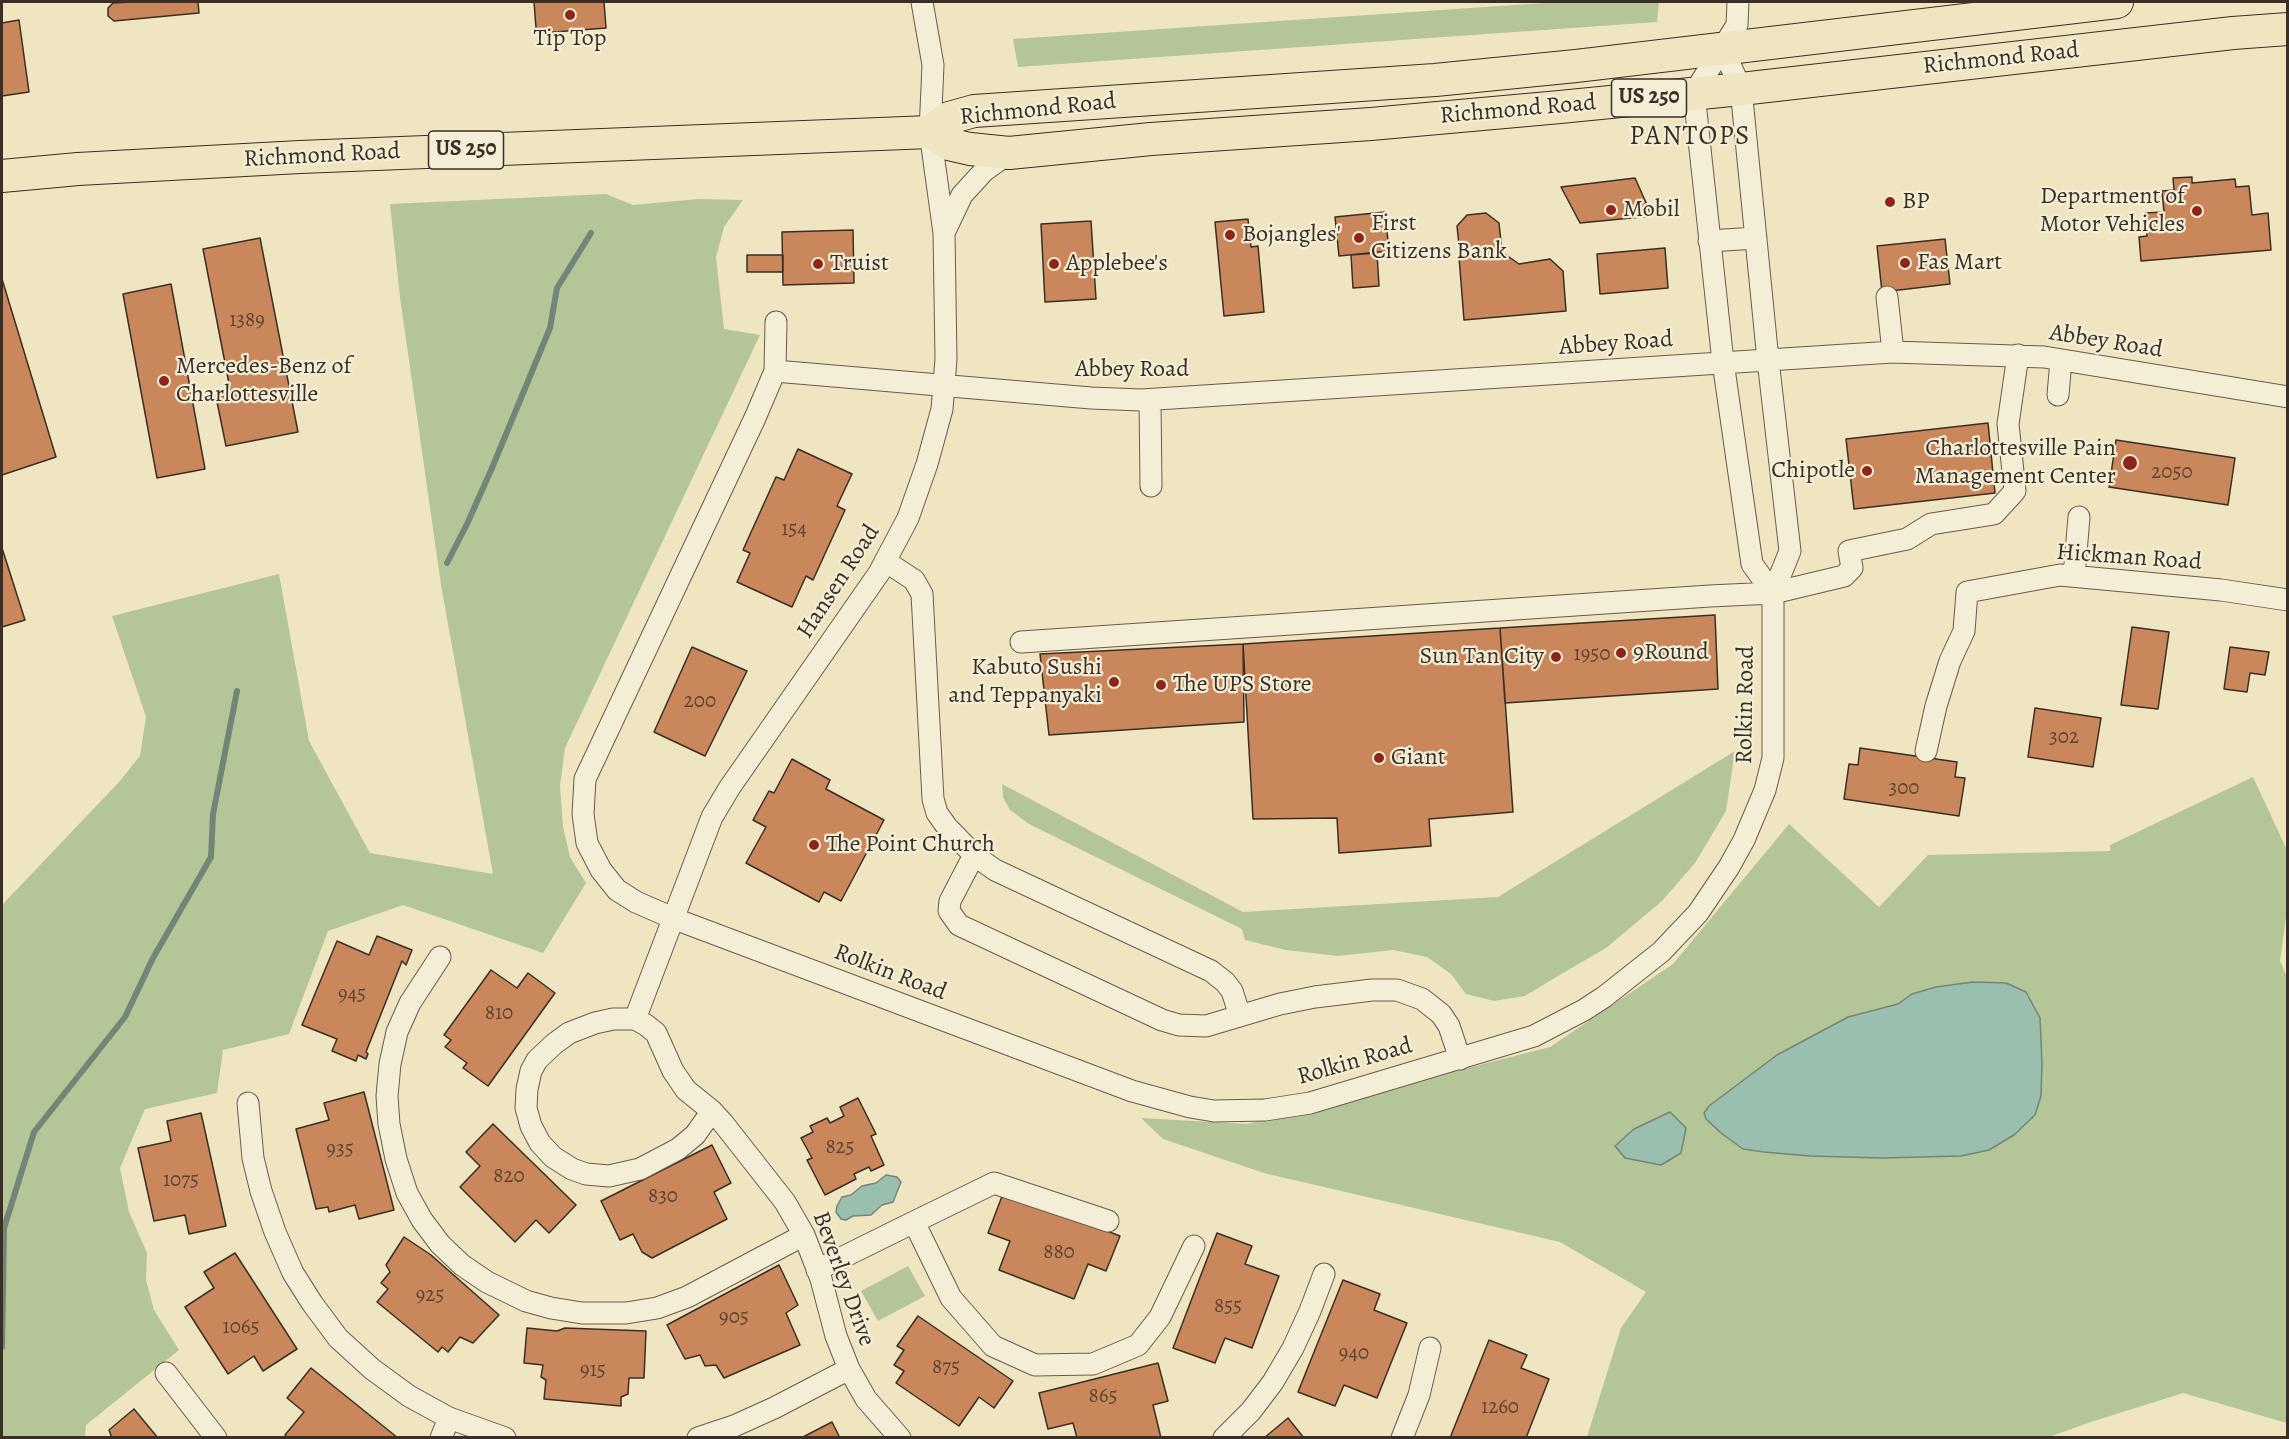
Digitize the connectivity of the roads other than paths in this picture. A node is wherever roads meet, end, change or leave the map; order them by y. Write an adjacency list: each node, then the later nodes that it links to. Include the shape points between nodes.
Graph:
1 (922, 2): 8 (street, Hansen Road, via 933,65)
2 (1738, 2): 5 (street, via 1737,25)
3 (2104, 2): 5 (highway, Richmond Road / US 250)
4 (2288, 29): 6 (highway, Richmond Road / US 250)
5 (1723, 49): 6 (street, Rolkin Road); 7 (street); 8 (highway, Richmond Road / US 250, via 1435,80 974,111 949,118)
6 (1741, 89): 7 (highway, Richmond Road / US 250); 12 (street, Rolkin Road)
7 (1694, 93): 9 (highway, Richmond Road / US 250); 13 (street)
8 (930, 132): 9 (highway, Richmond Road / US 250, via 948,144); 10 (highway, Richmond Road / US 250, via 332,156); 11 (street, Hansen Road)
9 (1009, 153): 11 (street, via 984,171 962,195)
10 (2, 176)
11 (944, 233): 22 (street, Hansen Road)
12 (1756, 238): 13 (street); 18 (street, Rolkin Road)
13 (1709, 241): 20 (street)
14 (1887, 297): 16 (street)
15 (776, 322): 21 (street)
16 (1893, 352): 17 (street, Abbey Road); 18 (street, Abbey Road)
17 (2018, 355): 19 (street, Abbey Road); 30 (street, via 2008,424 2015,491 1994,514 1931,524 1907,539 1849,551 1852,568 1844,576)
18 (1768, 360): 20 (street, Abbey Road); 30 (street, Rolkin Road, via 1790,551)
19 (2061, 360): 23 (street); 24 (street, Abbey Road)
20 (1722, 363): 25 (street, Abbey Road); 30 (street, via 1752,564)
21 (775, 371): 22 (street, Abbey Road); 35 (street, Rolkin Road, via 585,779 583,814 587,843 601,870 617,890)
22 (945, 384): 25 (street, Abbey Road); 28 (street, Hansen Road, via 927,464 908,518)
23 (2058, 395)
24 (2288, 397)
25 (1149, 400): 26 (street)
26 (1150, 486)
27 (2079, 517): 29 (street)
28 (885, 561): 34 (street, via 914,580 922,594 933,803 939,817); 35 (street, Hansen Road, via 712,817)
29 (2074, 576): 31 (street, Hickman Road); 33 (street, Hickman Road, via 2044,577 1967,592 1964,631 1950,661)
30 (1773, 593): 32 (street); 39 (street, Rolkin Road, via 1771,771 1744,840 1713,893 1661,952 1584,1010 1534,1036)
31 (2288, 600)
32 (1021, 642)
33 (1926, 751)
34 (974, 855): 37 (street, via 995,870 1211,970 1232,991); 37 (street, via 949,906 951,915 963,928 1172,1023 1206,1026)
35 (675, 919): 38 (street, Hansen Road); 39 (street, Rolkin Road, via 1132,1091 1190,1107 1215,1111 1287,1107)
36 (440, 957): 44 (street, via 415,994 398,1032 390,1064 388,1124 407,1193 434,1236 462,1265 487,1282 550,1308 626,1313 687,1298)
37 (1240, 1016): 39 (street, via 1315,997 1397,990 1422,999 1442,1014)
38 (635, 1019): 41 (street, Beverley Drive, via 656,1034 686,1090); 41 (street, via 613,1019 569,1033 537,1060 526,1089 526,1108 540,1143 552,1157 586,1174 629,1173 678,1149 695,1135)
39 (1460, 1059)
40 (248, 1103): 51 (street, via 253,1158 261,1191 293,1272 338,1338)
41 (712, 1111): 44 (street, Beverley Drive, via 777,1190)
42 (1108, 1221): 43 (street, via 994,1183)
43 (914, 1222): 45 (street, via 951,1298 993,1346 1035,1365 1093,1364 1138,1344 1160,1317); 46 (street)
44 (804, 1235): 46 (street, Beverley Drive)
45 (1194, 1246)
46 (817, 1270): 49 (street, Beverley Drive)
47 (1324, 1274): 56 (street, via 1293,1348 1273,1382)
48 (1430, 1348): 57 (street, via 1419,1395)
49 (849, 1368): 54 (street, via 774,1408); 55 (street, Beverley Drive, via 866,1399)
50 (166, 1373): 52 (street)
51 (445, 1428): 53 (street)
52 (216, 1437)
53 (505, 1437)
54 (698, 1437)
55 (900, 1437)
56 (1224, 1437)
57 (1402, 1437)

